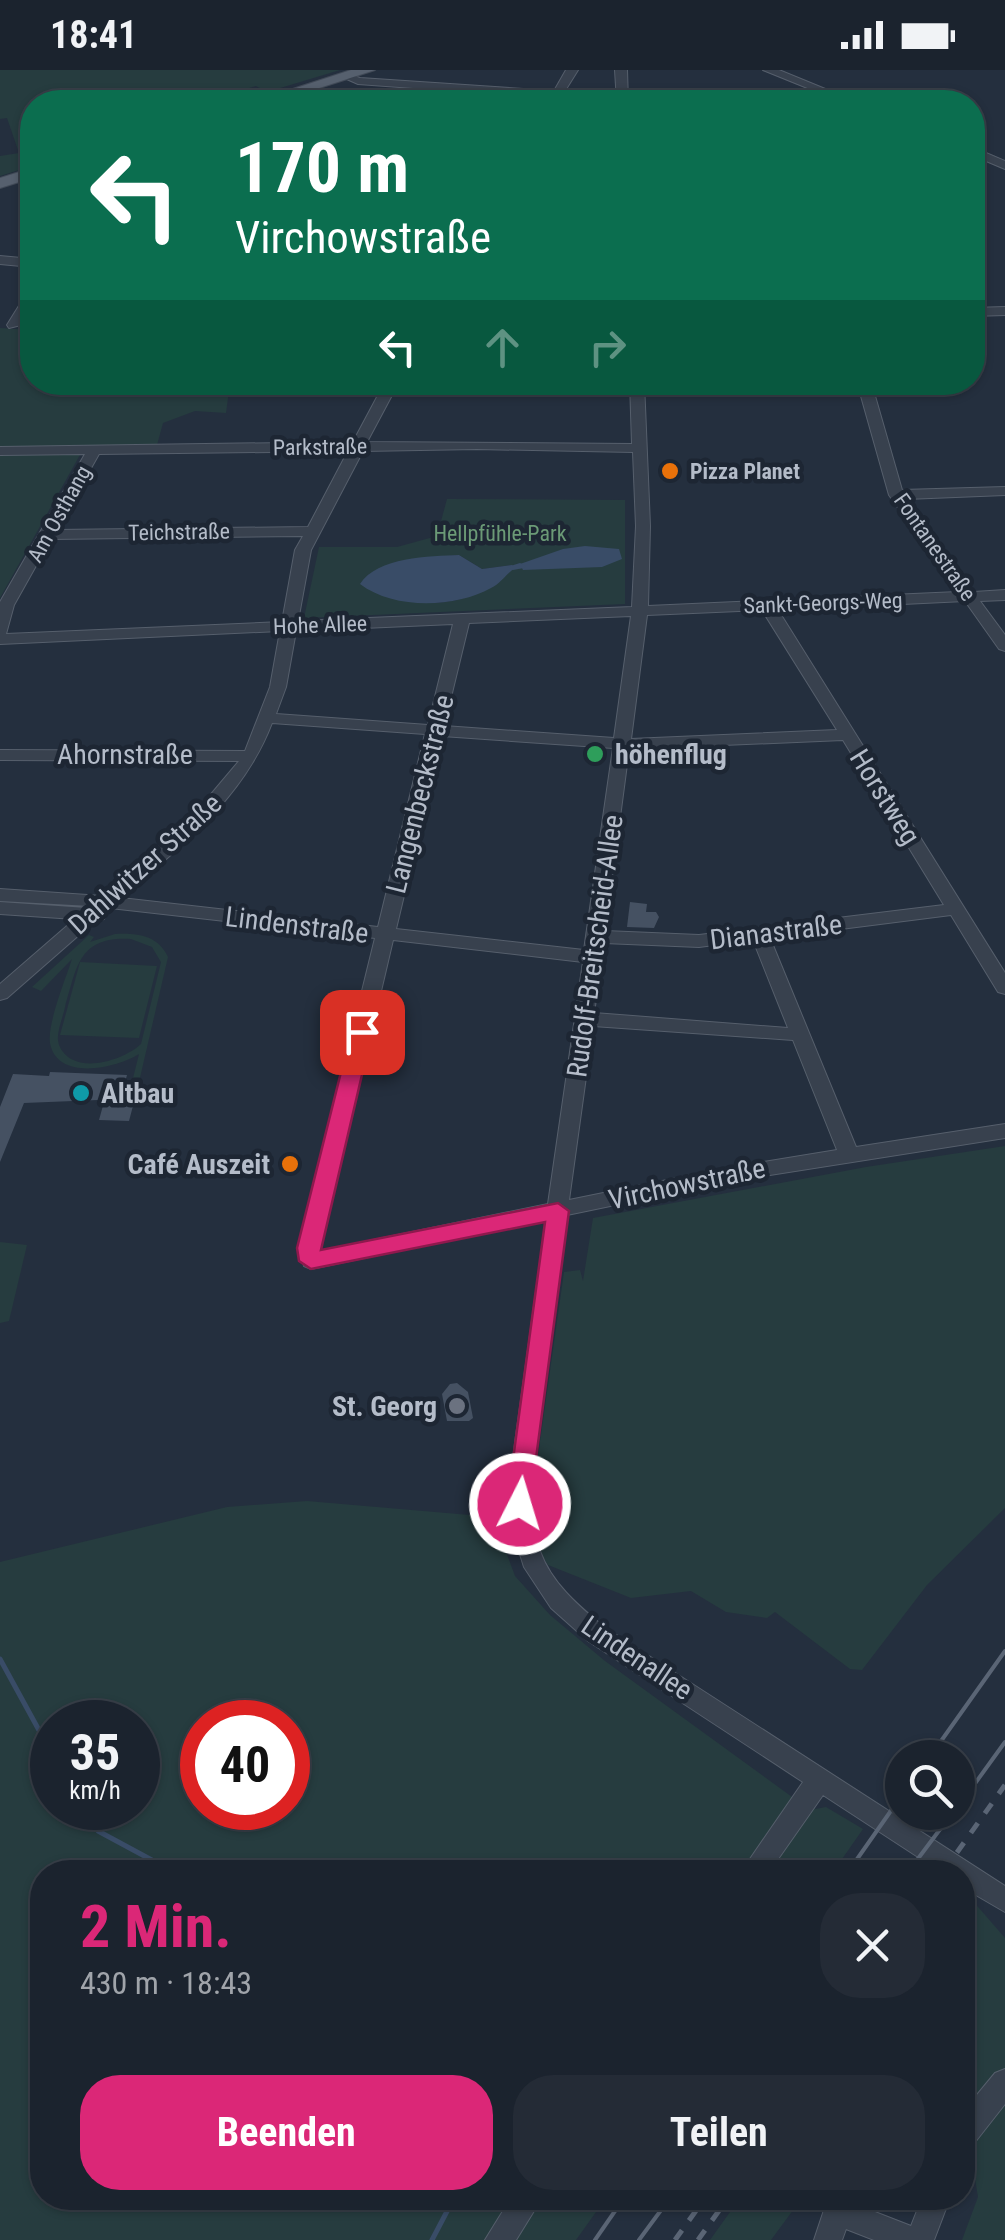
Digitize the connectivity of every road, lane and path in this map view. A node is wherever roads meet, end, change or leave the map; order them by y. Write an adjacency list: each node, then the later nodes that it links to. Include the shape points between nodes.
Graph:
1 (367, 70): 3 (main road)
2 (770, 70): 6 (street)
3 (346, 76): 4 (main road); 5 (street)
4 (300, 90)
5 (456, 90)
6 (811, 90)
7 (384, 395): 10 (street, Dahlwitzer Straße)
8 (638, 395): 11 (street, Rudolf-Breitscheid-Allee)
9 (868, 395): 15 (street, Fontanestraße)
10 (354, 446): 11 (street, Parkstraße); 13 (street, Parkstraße); 16 (street, Dahlwitzer Straße)
11 (640, 448): 22 (street, Rudolf-Breitscheid-Allee)
12 (0, 450): 13 (street, Parkstraße)
13 (94, 451): 17 (street, Am Osthang)
14 (1005, 491): 15 (street)
15 (896, 496): 19 (street, Fontanestraße)
16 (310, 531): 17 (street, Teichstraße); 24 (street, Dahlwitzer Straße)
17 (48, 535): 20 (street, Am Osthang)
18 (1005, 594): 19 (street, Sankt-Georgs-Weg)
19 (969, 596): 21 (street, Sankt-Georgs-Weg); 26 (street, Fontanestraße)
20 (3, 604): 25 (street, Am Osthang)
21 (766, 605): 22 (street, Sankt-Georgs-Weg); 29 (street, Horstweg)
22 (640, 611): 23 (street, Hohe Allee); 30 (street, Rudolf-Breitscheid-Allee)
23 (462, 618): 24 (street, Hohe Allee); 28 (street, Langenbeckstraße)
24 (288, 626): 25 (street, Hohe Allee); 27 (street, Dahlwitzer Straße)
25 (0, 635)
26 (1005, 646)
27 (268, 718): 28 (street); 32 (street, Dahlwitzer Straße)
28 (437, 731): 30 (street); 38 (street, Langenbeckstraße)
29 (845, 735): 30 (street); 36 (street, Horstweg)
30 (622, 744): 39 (street, Rudolf-Breitscheid-Allee)
31 (0, 755): 32 (street, Ahornstraße)
32 (251, 756): 35 (street, Dahlwitzer Straße, via 198,821)
33 (0, 895): 35 (street, Lindenstraße)
34 (0, 908): 35 (street, Lindenstraße)
35 (99, 908): 38 (street, Lindenstraße); 41 (street, Dahlwitzer Straße)
36 (955, 909): 37 (street, Dianastraße); 40 (street, Horstweg)
37 (760, 936): 39 (street, Dianastraße); 43 (street)
38 (384, 941): 39 (street, Lindenstraße); 47 (street, Langenbeckstraße)
39 (594, 954): 42 (street, Rudolf-Breitscheid-Allee)
40 (1005, 988)
41 (0, 994)
42 (585, 1019): 43 (street); 46 (street, Rudolf-Breitscheid-Allee)
43 (800, 1032): 45 (street)
44 (1005, 1131): 45 (street, Virchowstraße)
45 (848, 1154): 46 (street, Virchowstraße)
46 (558, 1211): 47 (street, Virchowstraße); 48 (street, Lindenallee, via 521,1479 526,1548 550,1589 582,1622)
47 (311, 1261)
48 (819, 1780): 49 (street); 50 (street, Lindenallee)
49 (762, 1860)
50 (943, 1860)
51 (975, 1881): 52 (street, Lindenallee)
52 (1005, 1900)
53 (1005, 2082): 54 (street)
54 (975, 2120)
55 (520, 2210): 57 (street)
56 (931, 2210): 60 (street)
57 (499, 2240)
58 (828, 2240): 59 (street, via 837,2211)
59 (910, 2240)
60 (920, 2240)

